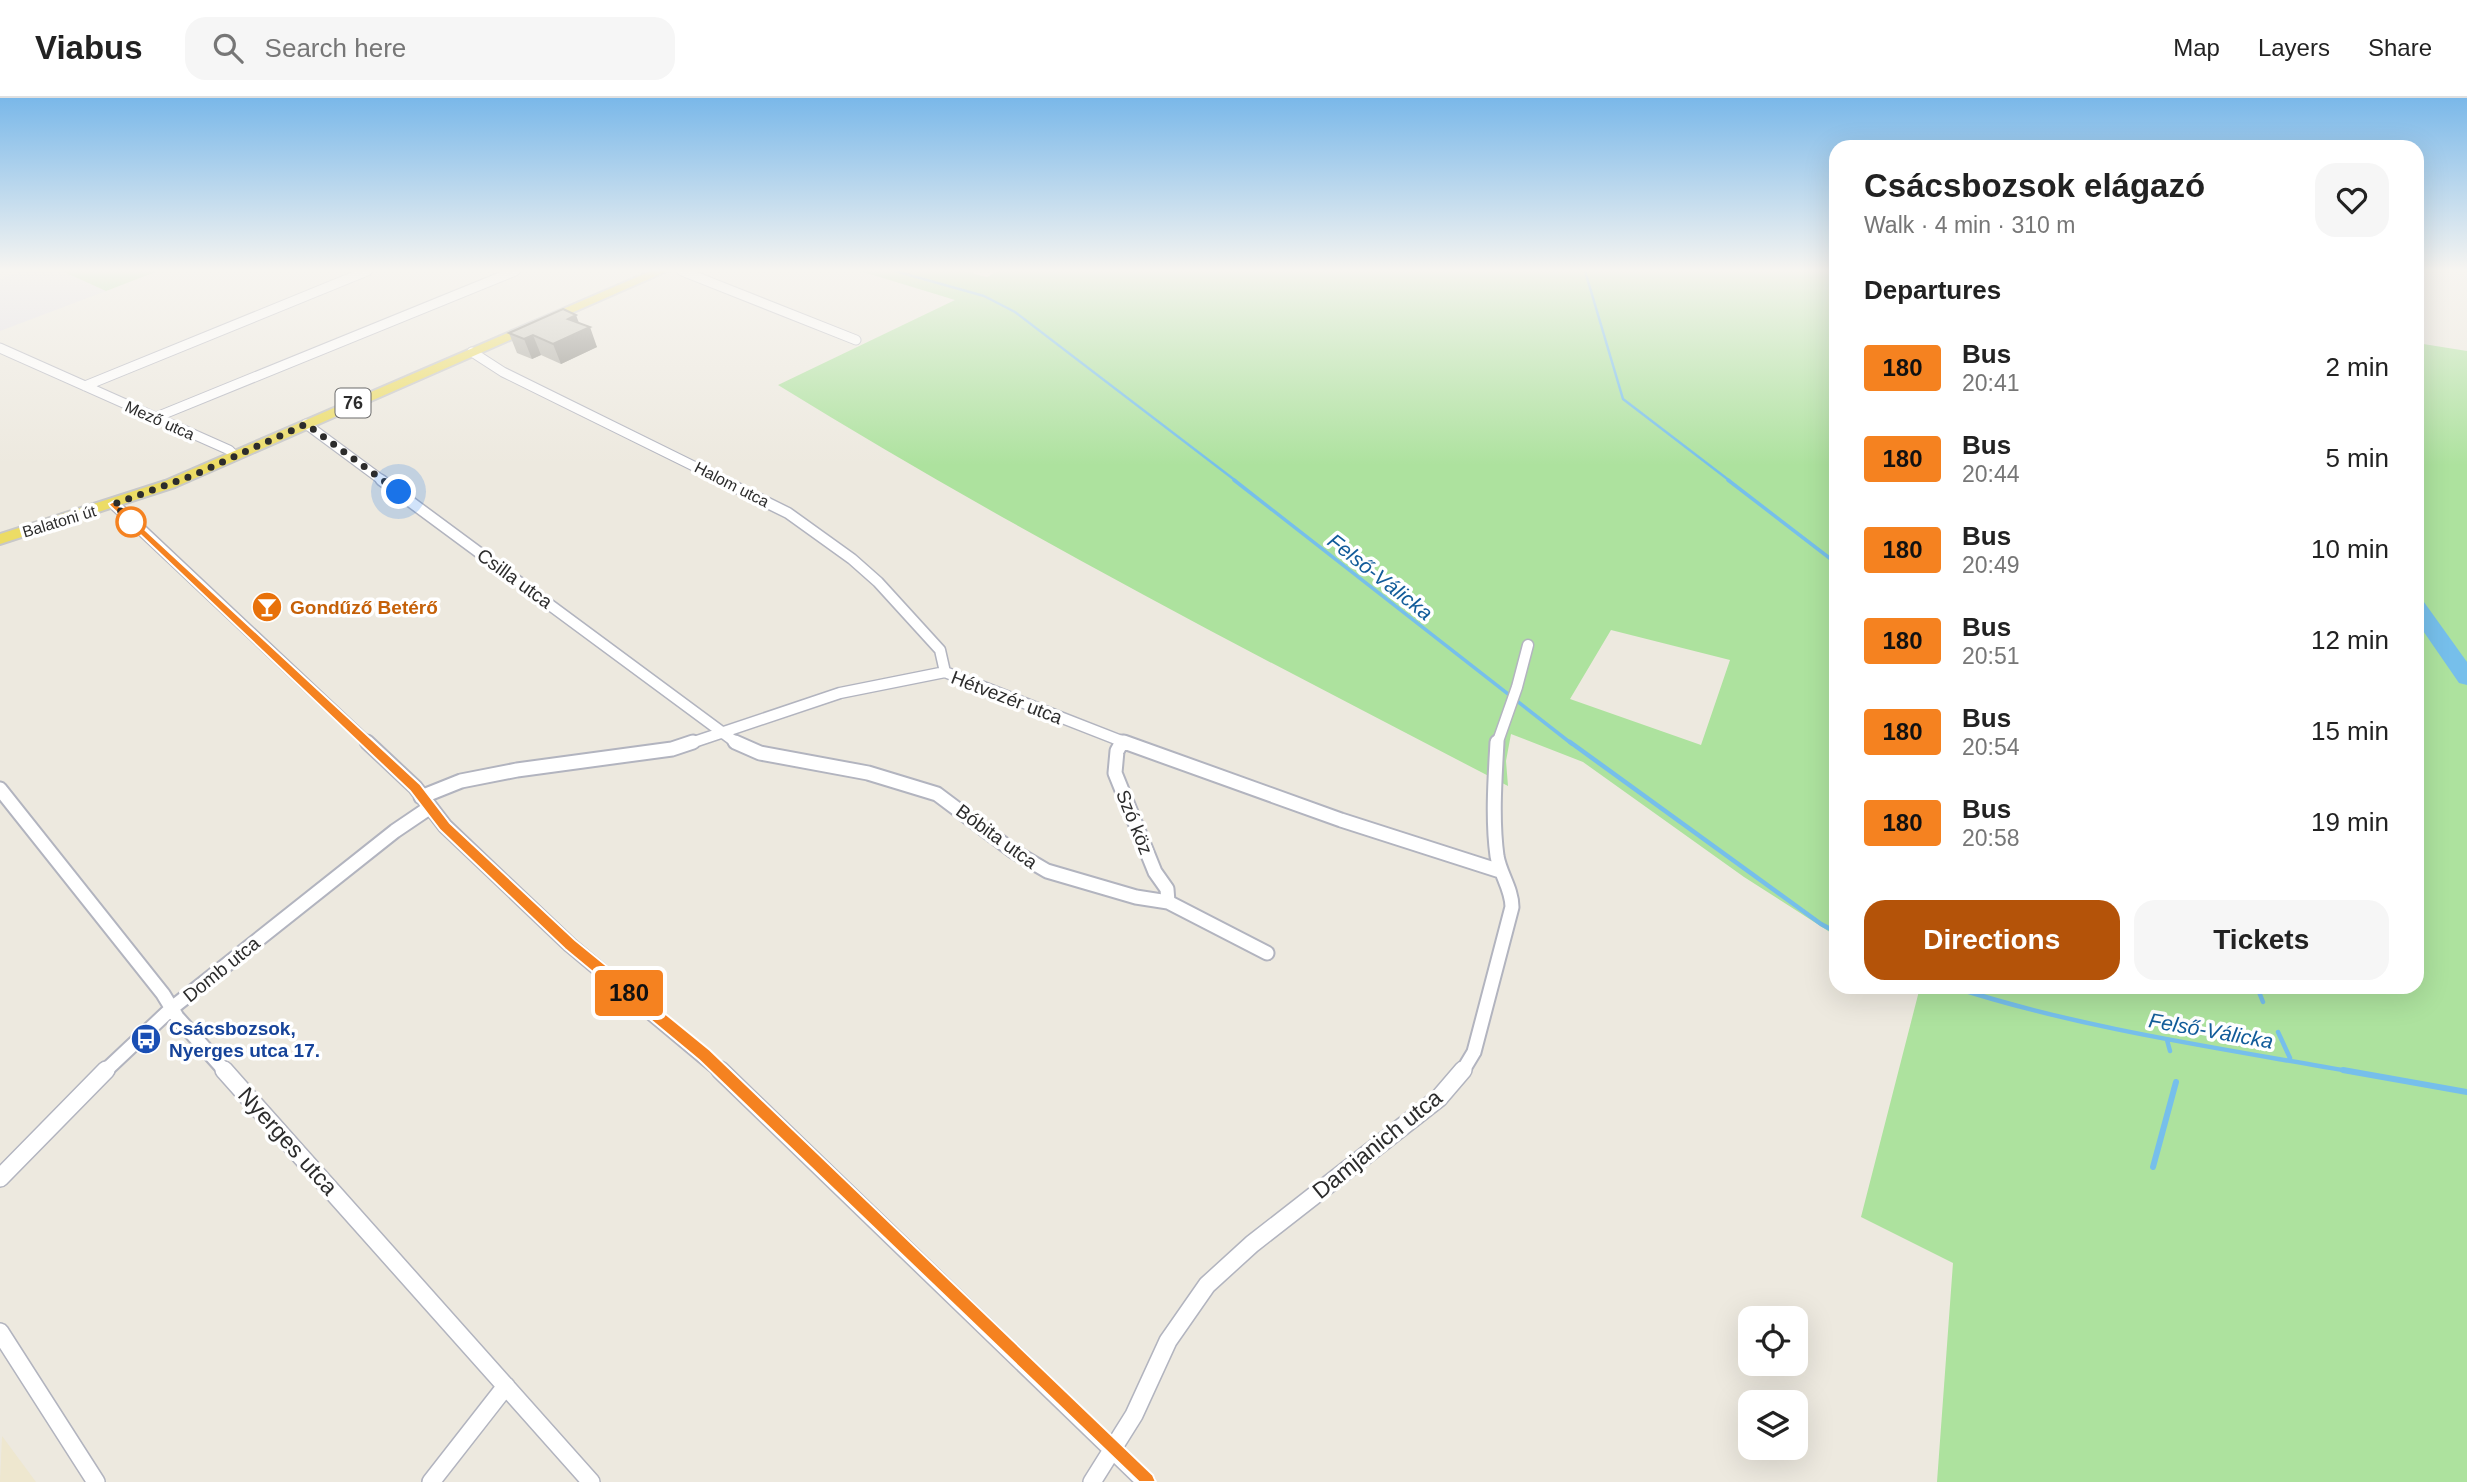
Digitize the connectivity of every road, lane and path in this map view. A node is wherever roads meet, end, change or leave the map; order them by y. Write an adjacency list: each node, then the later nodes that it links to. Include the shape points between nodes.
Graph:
1 (209, 336): 8 (street, Mező utca)
2 (356, 336): 9 (street)
3 (510, 336): 7 (main road, Balatoni út / 76)
4 (845, 336): 5 (street)
5 (856, 340)
6 (0, 348): 8 (street, Mező utca)
7 (472, 352): 10 (main road, Balatoni út / 76); 16 (street, Halom utca, via 503,372 797,519 852,559 903,608 940,650)
8 (85, 386): 9 (street, Mező utca)
9 (154, 418): 11 (street, Mező utca)
10 (306, 424): 11 (main road, Balatoni út / 76); 19 (street, Csilla utca)
11 (234, 455): 12 (main road, Balatoni út / 76); 13 (main road, Balatoni út / 76)
12 (114, 504): 14 (main road, Balatoni út / 76); 22 (street, via 415,787)
13 (0, 532)
14 (0, 539)
15 (1528, 645): 17 (street)
16 (945, 672): 19 (street, Hétvezér utca, via 840,693); 20 (street, Hétvezér utca)
17 (1517, 687): 18 (street)
18 (1510, 706): 23 (street, Damjanich utca, via 1497,737)
19 (724, 732): 22 (street, Hétvezér utca, via 672,749 461,781); 24 (street, Bóbita utca, via 741,746 760,753 916,786 956,806 1047,871)
20 (1122, 741): 23 (street, Hétvezér utca); 24 (street, Szó köz, via 1116,751 1115,773 1155,872 1167,888)
21 (0, 789): 26 (street, Nyerges utca)
22 (425, 803): 26 (street, Domb utca); 30 (street, via 570,945 762,1109)
23 (1500, 871): 30 (street, Damjanich utca, via 1512,907 1474,1052 1463,1071 1439,1098 1262,1236 1207,1285 1168,1341 1134,1415)
24 (1168, 902): 25 (street, Bóbita utca)
25 (1267, 953)
26 (172, 1008): 27 (street, Domb utca); 29 (street, Nyerges utca)
27 (0, 1178)
28 (0, 1332): 31 (street)
29 (506, 1386): 32 (street); 33 (street, Nyerges utca)
30 (1111, 1449): 34 (street, Damjanich utca); 35 (street)
31 (96, 1482)
32 (431, 1482)
33 (591, 1482)
34 (1091, 1482)
35 (1146, 1482)

